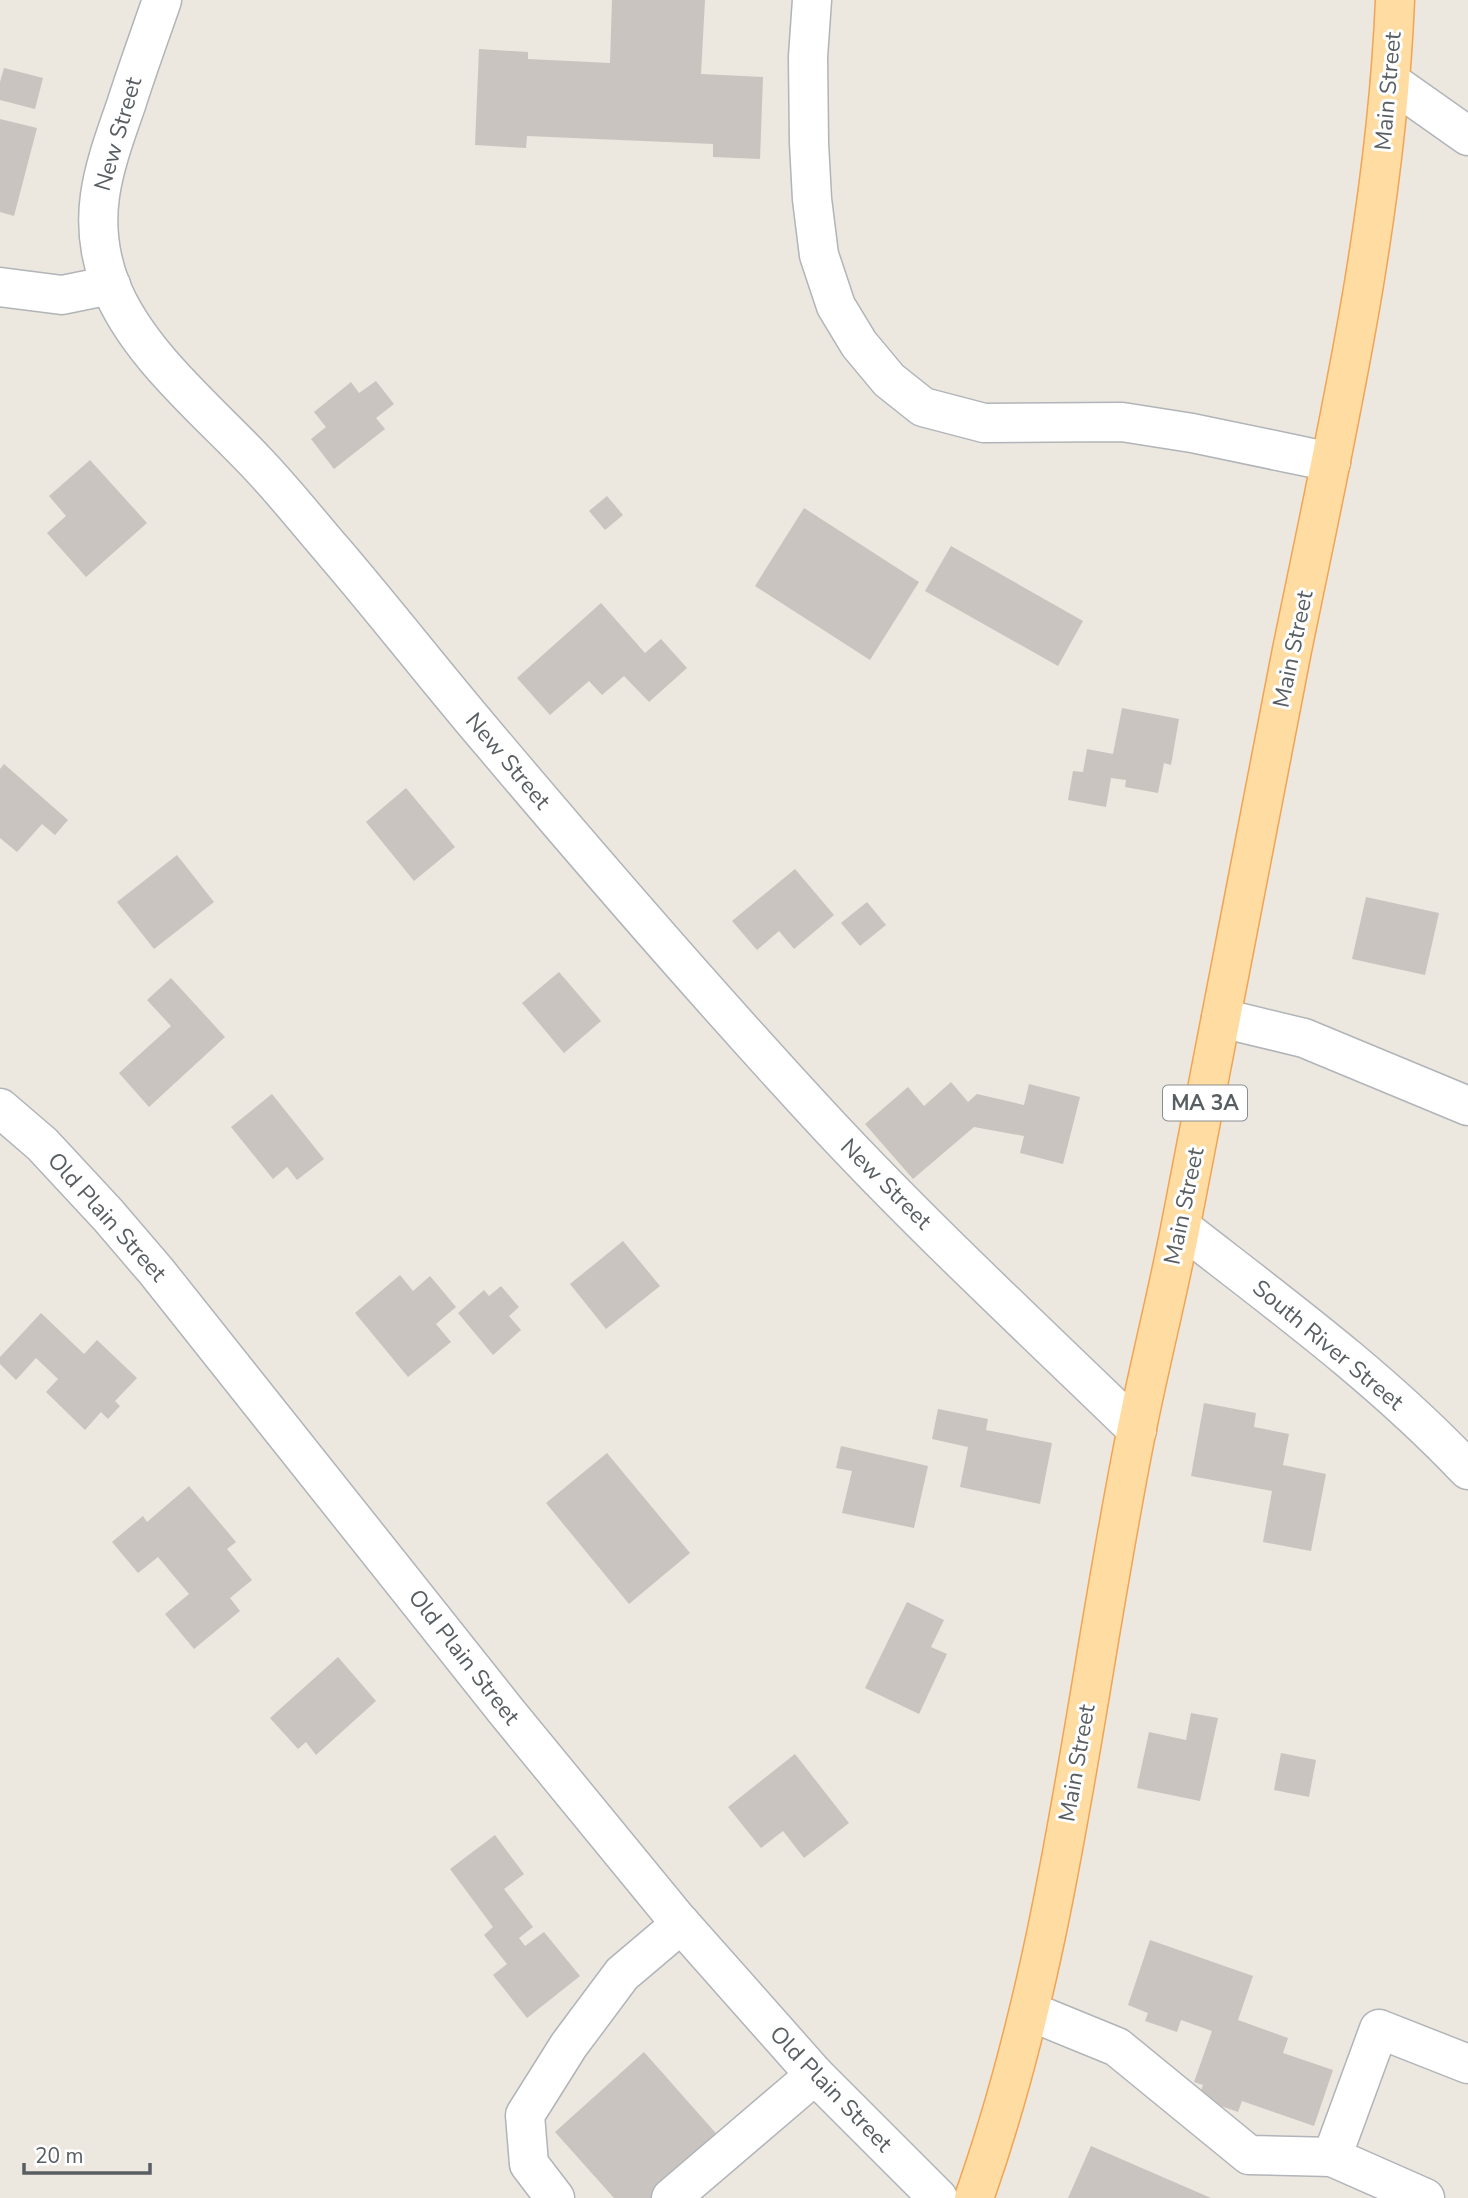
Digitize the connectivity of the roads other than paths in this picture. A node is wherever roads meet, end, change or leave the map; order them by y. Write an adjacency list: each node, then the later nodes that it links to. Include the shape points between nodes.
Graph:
1 (162, 0): 6 (street, New Street, via 103,171 99,231)
2 (813, 0): 8 (street, via 809,143 819,255 836,306 889,380 923,407 984,423 1122,422)
3 (1395, 0): 4 (main road, Main Street / MA 3A)
4 (1390, 81): 5 (street); 8 (main road, Main Street / MA 3A, via 1372,231)
5 (1468, 136)
6 (111, 285): 7 (street, via 62,295); 13 (street, New Street, via 125,313 163,365 336,554 490,742 716,1002 832,1129)
7 (0, 288)
8 (1331, 462): 9 (main road, Main Street / MA 3A)
9 (1221, 1018): 10 (street, via 1304,1038); 12 (main road, Main Street / MA 3A)
10 (1468, 1107)
11 (0, 1108): 15 (street, Old Plain Street, via 41,1144 156,1271)
12 (1181, 1227): 13 (main road, Main Street / MA 3A); 14 (street, South River Street, via 1375,1380)
13 (1137, 1430): 16 (main road, Main Street / MA 3A, via 1051,1913)
14 (1468, 1470)
15 (681, 1924): 18 (street, Old Plain Street); 20 (street, via 622,1974 525,2115 529,2164)
16 (1029, 2011): 19 (street, via 1117,2047 1249,2155); 23 (main road, Main Street / MA 3A)
17 (1468, 2064): 19 (street, via 1379,2029)
18 (815, 2076): 21 (street); 22 (street, Old Plain Street)
19 (1332, 2157): 24 (street)
20 (555, 2198)
21 (671, 2198)
22 (938, 2198)
23 (974, 2198)
24 (1425, 2198)

